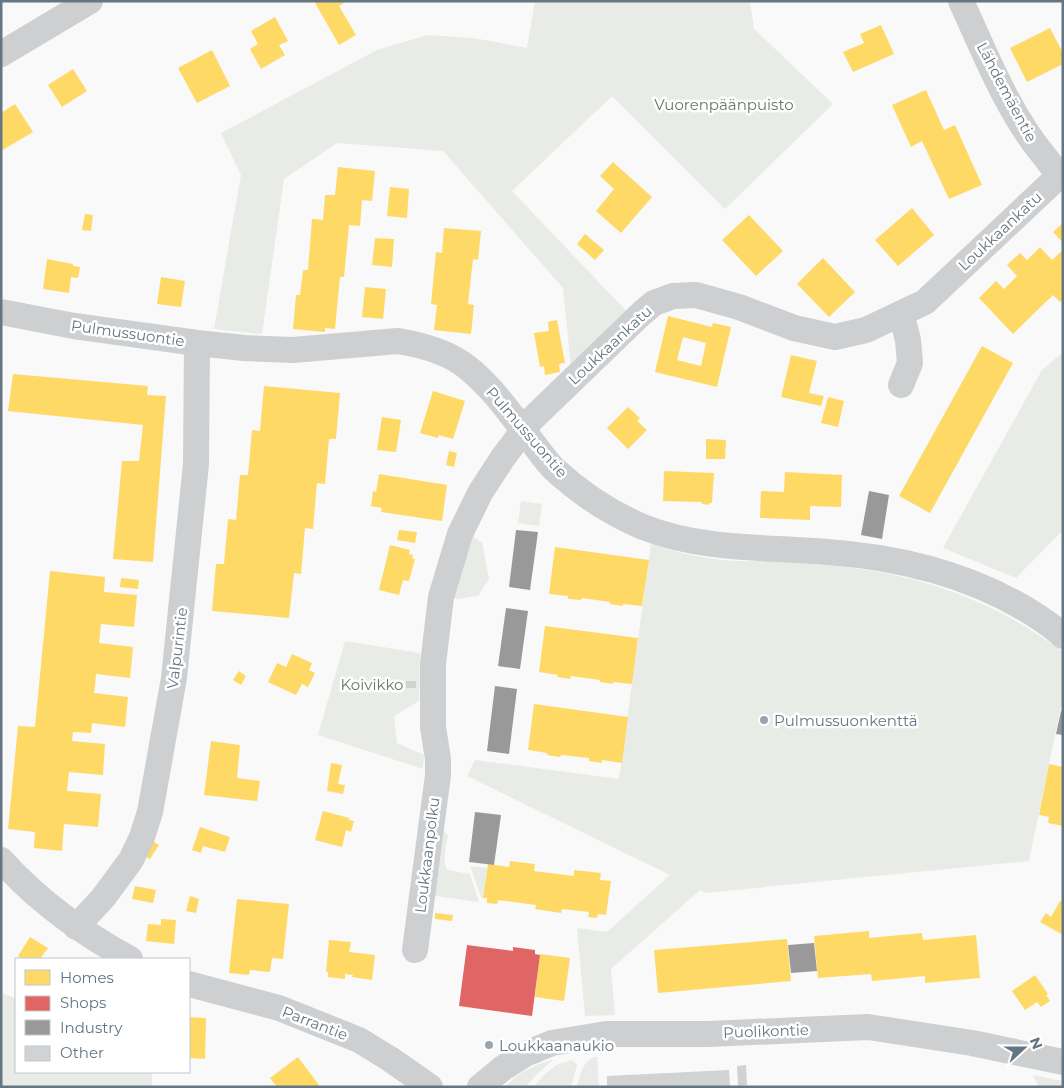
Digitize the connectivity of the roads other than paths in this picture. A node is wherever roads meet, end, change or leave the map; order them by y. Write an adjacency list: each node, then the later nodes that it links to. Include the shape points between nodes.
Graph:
1 (90, 1): 3 (street)
2 (962, 1): 4 (street, Lähdemäentie, via 1011,106 1034,145)
3 (1, 54)
4 (1061, 176): 6 (street, Loukkaankatu, via 925,302)
5 (1, 312): 7 (street, Pulmussuontie)
6 (901, 313): 8 (street, via 910,363); 9 (street, Loukkaankatu, via 866,330 834,337 794,328 696,295 673,296 654,303 641,314)
7 (197, 343): 9 (street, Pulmussuontie, via 293,350 398,341 414,344 449,356 467,367 490,389); 13 (street, Valpurintie, via 196,464 174,678 150,812 131,860 99,903)
8 (901, 385)
9 (523, 430): 10 (street, Pulmussuontie, via 553,468 608,510 644,527 708,544 878,557 919,566 961,578 1015,602); 11 (street, Loukkaankatu, via 480,493 460,534 440,598 433,664 433,727)
10 (1063, 636)
11 (438, 759): 14 (street, Loukkaanpolku)
12 (1, 860): 13 (street)
13 (76, 927): 15 (street)
14 (415, 950)
15 (128, 958)
16 (190, 984): 18 (street, Parrantie, via 279,1008 359,1040)
17 (1063, 1062): 19 (street, Puolikontie, via 972,1043 868,1027 708,1034 606,1034 552,1043 525,1054)
18 (430, 1087)
19 (480, 1087)

